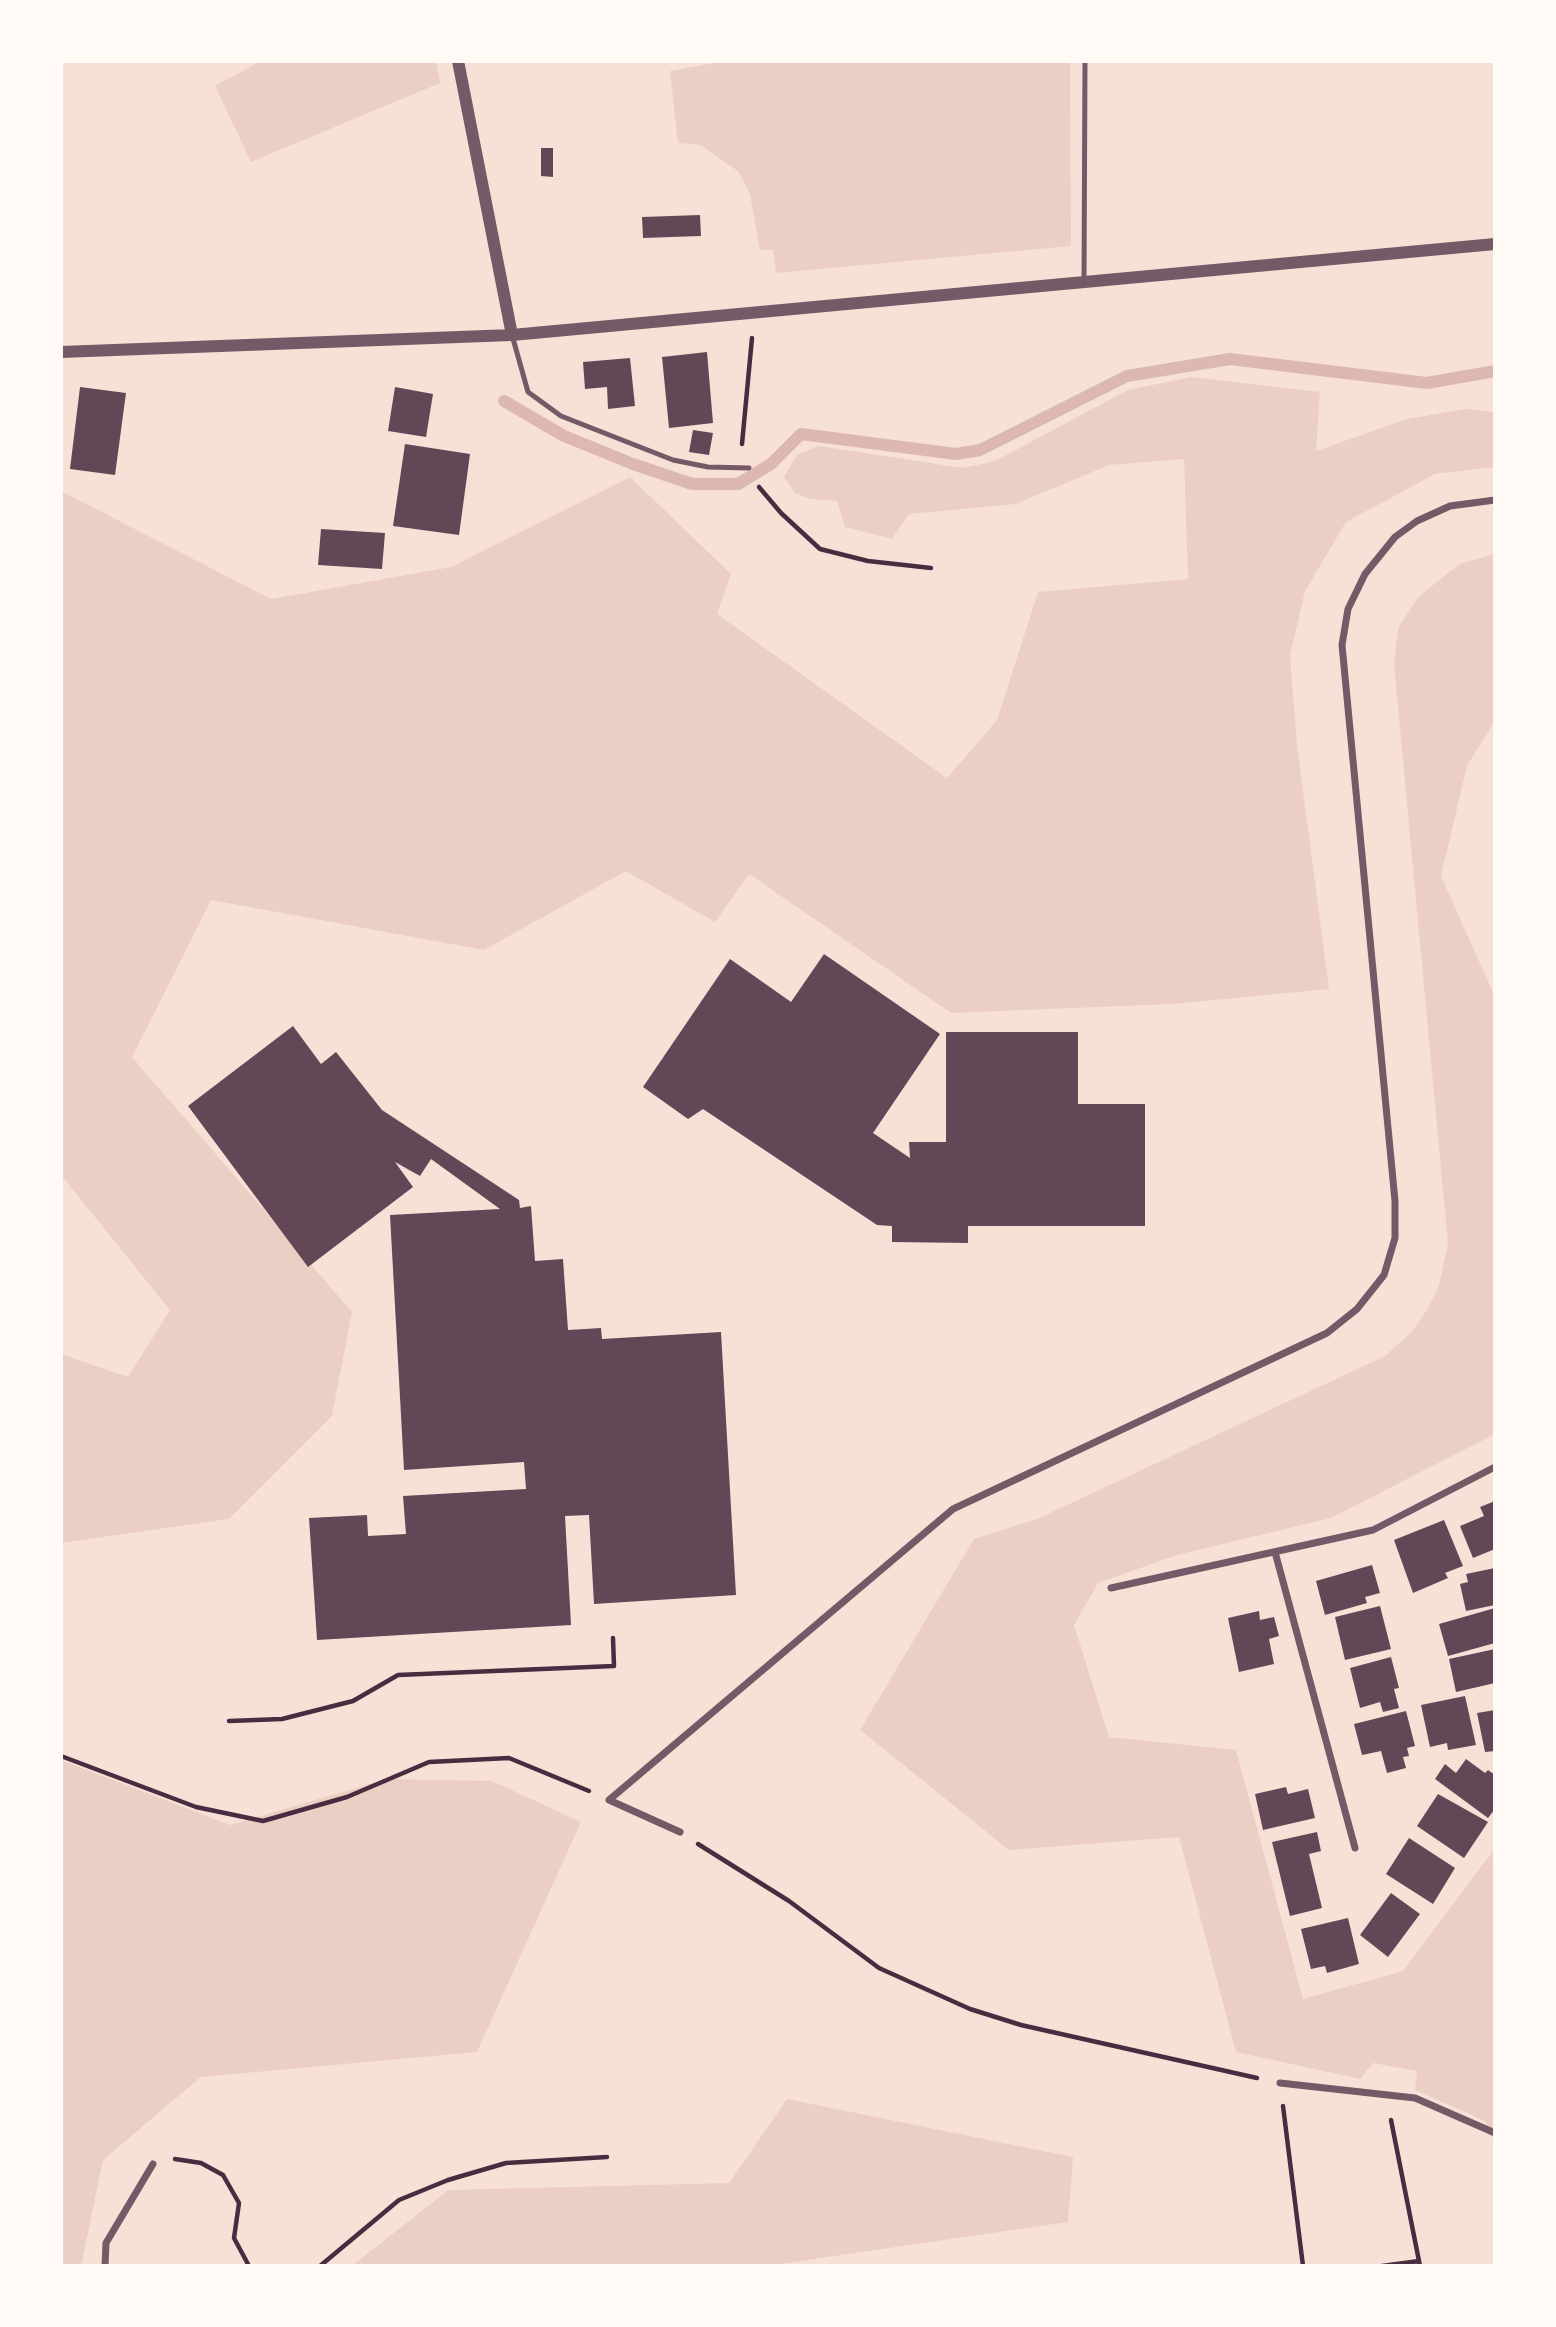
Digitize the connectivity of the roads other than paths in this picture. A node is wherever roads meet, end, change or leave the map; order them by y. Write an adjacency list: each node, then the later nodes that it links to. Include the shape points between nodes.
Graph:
1 (458, 61): 5 (street)
2 (1085, 61): 4 (lane)
3 (1495, 244): 4 (street)
4 (1084, 283): 5 (street)
5 (512, 335): 6 (street); 7 (lane, via 528,392 561,416 673,460)
6 (61, 352)
7 (749, 468)
8 (1495, 500): 12 (street, via 1450,506 1395,537 1365,574 1348,610 1342,645 1395,1201 1395,1238 1384,1275 1356,1309 1327,1333 953,1509 609,1800)
9 (1495, 1467): 10 (street, via 1374,1530)
10 (1275, 1552): 11 (street); 13 (street)
11 (1111, 1588)
12 (680, 1832)
13 (1355, 1848)
14 (1280, 2083): 15 (street, via 1415,2098)
15 (1495, 2133)
16 (153, 2164): 17 (street, via 106,2243)
17 (105, 2266)

